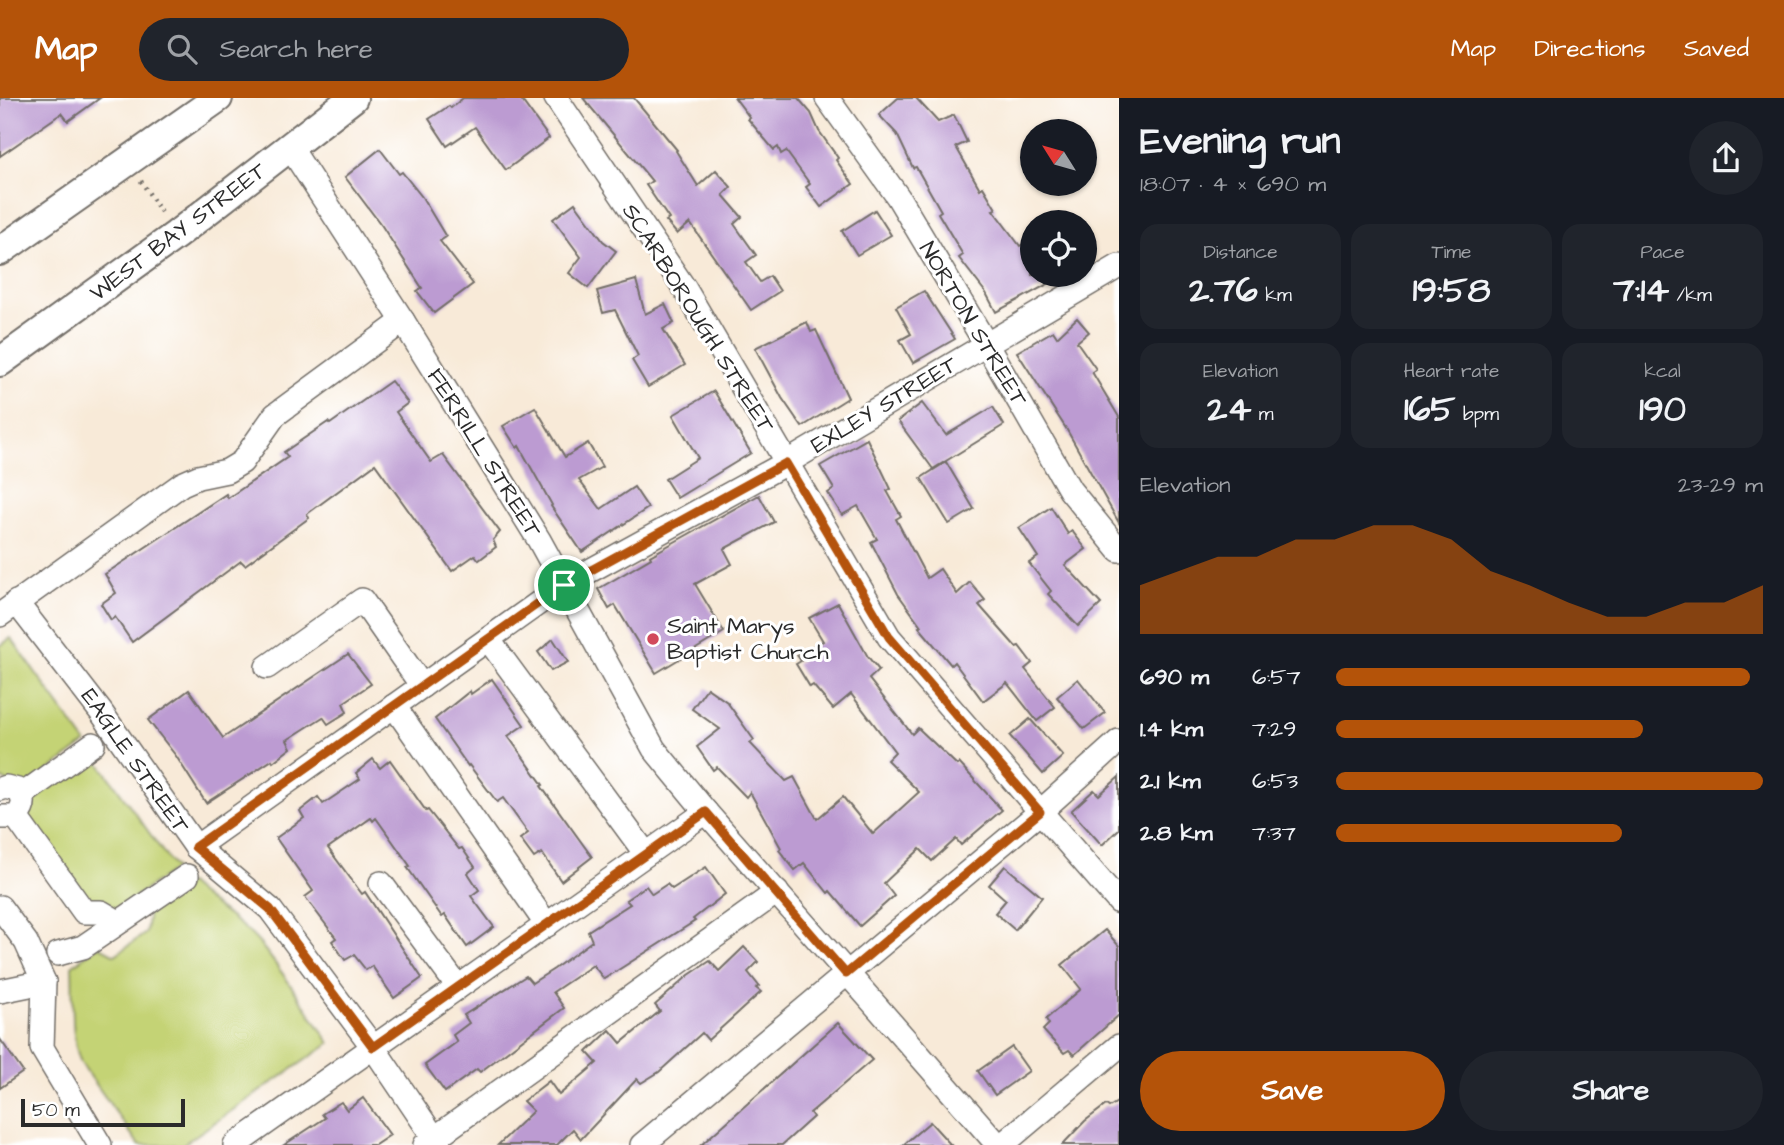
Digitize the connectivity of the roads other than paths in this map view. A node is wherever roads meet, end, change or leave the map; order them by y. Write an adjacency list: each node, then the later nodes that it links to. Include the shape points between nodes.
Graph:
1 (352, 98): 5 (main road, WEST BAY STREET)
2 (556, 98): 11 (street, SCARBOROUGH STREET, via 685,289)
3 (827, 98): 9 (street, NORTON STREET, via 898,197)
4 (213, 99): 6 (main road)
5 (290, 148): 8 (street, FERRILL STREET); 10 (main road, WEST BAY STREET)
6 (0, 251)
7 (1119, 266): 9 (street, EXLEY STREET)
8 (403, 321): 13 (street, FERRILL STREET); 14 (street, via 275,415 242,462 182,484)
9 (986, 344): 11 (street, EXLEY STREET); 12 (street, NORTON STREET, via 1070,490)
10 (0, 362)
11 (786, 463): 13 (street, EXLEY STREET); 23 (street, SCARBOROUGH STREET, via 889,637)
12 (1119, 550)
13 (564, 585): 15 (street, EXLEY STREET); 22 (street, FERRILL STREET, via 654,749)
14 (8, 608): 25 (street, EAGLE STREET, via 101,712)
15 (488, 639): 17 (street, EXLEY STREET); 26 (street)
16 (267, 667): 17 (street, via 362,600)
17 (422, 686): 18 (street, EXLEY STREET)
18 (394, 706): 25 (street, EXLEY STREET); 34 (street)
19 (1119, 741): 23 (street)
20 (93, 744): 21 (street)
21 (11, 792): 24 (street, via 23,808)
22 (706, 812): 26 (street); 29 (street, FERRILL STREET)
23 (1040, 812): 30 (street, SCARBOROUGH STREET); 37 (street)
24 (8, 817): 32 (street)
25 (195, 847): 42 (street, EAGLE STREET, via 270,909)
26 (646, 854): 34 (street)
27 (187, 876): 33 (street)
28 (381, 883): 39 (street)
29 (777, 892): 37 (street, FERRILL STREET); 43 (street)
30 (1119, 902)
31 (0, 907): 38 (street, via 26,942)
32 (84, 912): 33 (street, via 101,912); 35 (street, via 78,930)
33 (118, 922): 35 (street)
34 (547, 925): 39 (street)
35 (83, 947): 36 (street)
36 (58, 954)
37 (846, 974): 46 (street); 47 (street, FERRILL STREET)
38 (44, 982): 40 (street); 44 (street, via 42,1048)
39 (457, 987): 42 (street)
40 (0, 991)
41 (1119, 1046): 47 (street)
42 (373, 1047): 43 (street, EAGLE STREET); 45 (street)
43 (433, 1143)
44 (100, 1145)
45 (235, 1145)
46 (642, 1145)
47 (1000, 1145)

